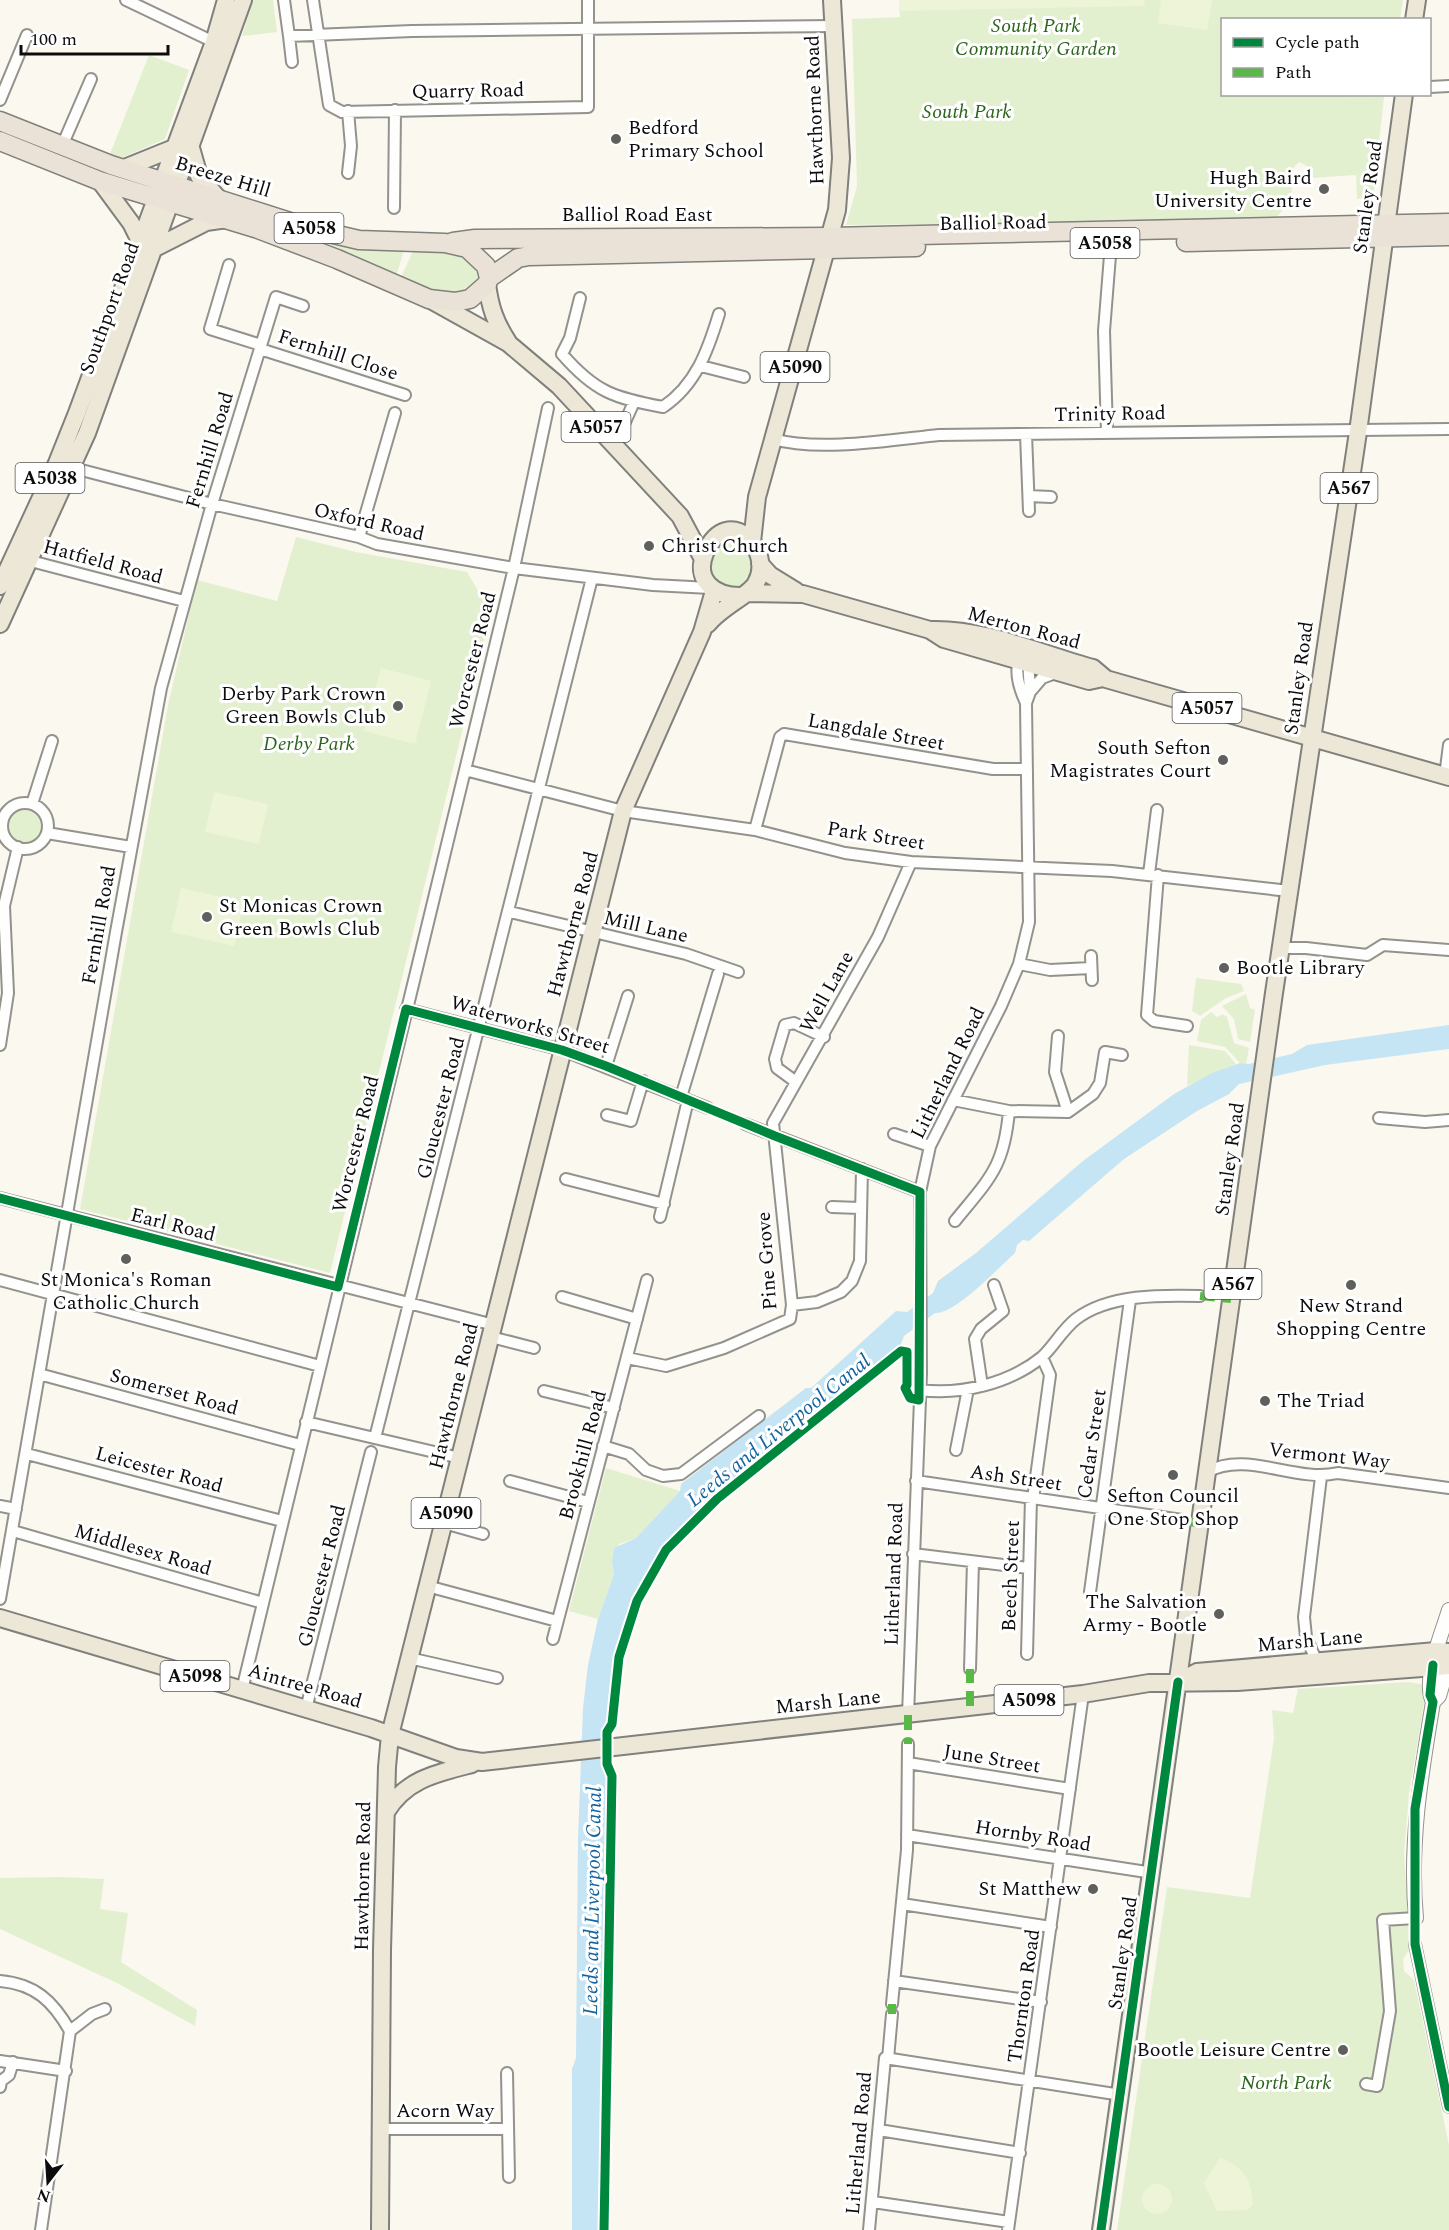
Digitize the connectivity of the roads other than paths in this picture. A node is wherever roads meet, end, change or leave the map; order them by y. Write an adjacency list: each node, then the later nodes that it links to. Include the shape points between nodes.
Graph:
1 (126, 0): 15 (street)
2 (226, 0): 15 (main road, Southport Road / A5038)
3 (243, 0): 15 (main road, Southport Road / A5038)
4 (284, 0): 14 (street)
5 (313, 0): 12 (street)
6 (588, 0): 11 (street)
7 (832, 0): 10 (main road, Hawthorne Road / A5090)
8 (1417, 0): 9 (main road)
9 (1414, 18)
10 (834, 26): 11 (street); 40 (main road, Hawthorne Road / A5090, via 841,158 837,210)
11 (588, 28): 12 (street); 22 (street, Quarry Road, via 588,107)
12 (318, 34): 14 (street); 23 (street, via 329,105)
13 (27, 35): 21 (street)
14 (290, 36): 16 (street)
15 (220, 45): 27 (main road, Southport Road / A5038)
16 (292, 62)
17 (91, 79): 26 (street)
18 (1449, 86): 19 (street)
19 (1431, 87)
20 (1404, 96): 37 (main road, Stanley Road / A567)
21 (0, 99)
22 (395, 110): 23 (street, Quarry Road); 34 (street)
23 (348, 111): 29 (street)
24 (0, 121): 26 (highway, Breeze Hill / A5058)
25 (0, 141): 30 (highway, Breeze Hill / A5058)
26 (62, 146): 28 (highway, Breeze Hill / A5058)
27 (183, 148): 28 (main road); 31 (main road, Southport Road / A5038); 32 (main road)
28 (122, 169): 31 (highway, Breeze Hill / A5058)
29 (348, 173)
30 (100, 182): 33 (highway, Breeze Hill / A5058); 42 (main road)
31 (169, 183): 32 (highway, Breeze Hill / A5058); 33 (main road, Southport Road / A5038)
32 (217, 197): 39 (highway, Breeze Hill / A5058, via 339,236 380,242)
33 (163, 202): 35 (highway, Breeze Hill / A5058); 42 (main road, Southport Road / A5038)
34 (394, 208)
35 (228, 219): 42 (main road, via 206,222); 46 (highway, Breeze Hill / A5058, via 337,259)
36 (1449, 223): 37 (highway, Balliol Road / A5058)
37 (1384, 231): 38 (highway, Balliol Road / A5058); 40 (highway, Balliol Road / A5058); 41 (highway, Balliol Road / A5058); 59 (main road, Stanley Road / A567)
38 (1449, 236)
39 (445, 243): 40 (highway, Balliol Road East / A5058, via 475,239); 44 (highway, Breeze Hill / A5058, via 467,248 477,255 486,266)
40 (828, 243): 41 (highway, Balliol Road / A5058); 44 (highway, Balliol Road East / A5058, via 529,256 518,258); 61 (main road, Hawthorne Road / A5090)
41 (1111, 243): 58 (street, via 1104,332)
42 (147, 245): 63 (main road, Southport Road / A5038)
43 (229, 265): 50 (street, Fernhill Close, via 210,329)
44 (488, 281): 46 (highway, Breeze Hill / A5058, via 470,299); 49 (main road, Breeze Hill / A5057, via 490,309)
45 (580, 298): 54 (street, via 562,354 583,378 601,390)
46 (429, 299): 49 (main road, Breeze Hill / A5057)
47 (303, 306): 50 (street, Fernhill Road, via 276,297)
48 (719, 314): 51 (street)
49 (508, 343): 62 (main road, Breeze Hill / A5057, via 558,386)
50 (260, 347): 53 (street, Fernhill Close); 67 (street, Fernhill Road)
51 (701, 366): 52 (street); 54 (street, via 663,407)
52 (744, 377)
53 (405, 395)
54 (634, 402): 62 (street, via 625,422)
55 (548, 408): 76 (street, Worcester Road)
56 (395, 413): 71 (street)
57 (1449, 429): 59 (street, Trinity Road)
58 (1107, 432): 59 (street, Trinity Road); 60 (street, Trinity Road)
59 (1358, 432): 90 (main road, Stanley Road / A567)
60 (1026, 434): 61 (street, Trinity Road, via 796,444); 64 (street)
61 (773, 439): 65 (main road, Hawthorne Road / A5090)
62 (608, 440): 69 (main road, Breeze Hill / A5057)
63 (65, 465): 67 (street, Oxford Road); 73 (main road, Southport Road / A5038)
64 (1029, 496): 66 (street); 68 (street)
65 (757, 497): 70 (main road, Hawthorne Road / A5090, via 743,519); 72 (main road, Hawthorne Road / A5090)
66 (1051, 497)
67 (212, 504): 71 (street, Oxford Road); 83 (street, Fernhill Road)
68 (1029, 511)
69 (680, 516): 70 (main road, Breeze Hill / A5057, via 702,528); 74 (main road, Breeze Hill / A5057)
70 (727, 530): 72 (main road, via 744,533); 74 (main road, A5090, via 711,542)
71 (359, 537): 76 (street, Oxford Road, via 377,544)
72 (752, 542): 75 (main road, A5090)
73 (22, 559): 78 (main road, Southport Road / A5038); 83 (street, Hatfield Road); 84 (main road, Southport Road / A5038)
74 (703, 561): 79 (street, via 696,573); 80 (main road, via 703,577)
75 (760, 564): 81 (main road, Merton Road / A5057, via 777,580); 82 (main road, A5090, via 756,584)
76 (514, 568): 77 (street, Oxford Road); 94 (street, Worcester Road)
77 (592, 578): 79 (street, Oxford Road); 96 (street, Gloucester Road)
78 (0, 586)
79 (678, 586): 80 (street, Oxford Road)
80 (712, 589): 82 (main road, via 724,595); 85 (main road, Hawthorne Road / A5090)
81 (802, 594): 82 (main road, Merton Road / A5057); 86 (main road, Merton Road / A5057, via 930,630 944,639)
82 (743, 595): 85 (main road, Hawthorne Road / A5090, via 718,612)
83 (184, 601): 104 (street, Fernhill Road, via 161,688)
84 (0, 624)
85 (702, 632): 99 (main road, Hawthorne Road / A5090)
86 (1025, 658): 87 (main road, Merton Road / A5057); 88 (main road, Merton Road / A5057, via 1093,668); 89 (street, Litherland Road, via 1020,688)
87 (1058, 672): 88 (main road, Merton Road / A5057, via 1089,681); 89 (street, via 1039,681)
88 (1103, 678): 90 (main road, Merton Road / A5057)
89 (1028, 697): 93 (street, Litherland Road)
90 (1312, 738): 95 (main road, Merton Road / A5057); 108 (main road, Stanley Road / A567)
91 (52, 741): 97 (street)
92 (1449, 745): 95 (street)
93 (1027, 769): 101 (street, Langdale Street, via 993,769 784,734); 106 (street, Litherland Road)
94 (465, 770): 96 (street, Park Street); 122 (street, Worcester Road)
95 (1447, 777)
96 (539, 790): 99 (street, Park Street); 110 (street, Gloucester Road)
97 (32, 804): 100 (street, via 23,802); 102 (street, via 44,812)
98 (1157, 810): 107 (street)
99 (623, 811): 101 (street, Park Street); 111 (main road, Hawthorne Road / A5090)
100 (2, 814): 103 (street, via 4,833)
101 (755, 830): 105 (street, Park Street, via 845,853)
102 (47, 833): 103 (street, via 38,845); 104 (street)
103 (18, 847): 109 (street)
104 (131, 847): 154 (street, Fernhill Road)
105 (910, 862): 106 (street, Park Street); 126 (street, Well Lane, via 878,937)
106 (1029, 867): 107 (street, Park Street); 116 (street, Litherland Road, via 1029,922)
107 (1154, 875): 108 (street, Park Street); 123 (street, via 1147,1015 1154,1021)
108 (1289, 891): 112 (main road, Stanley Road / A567)
109 (2, 908): 114 (street)
110 (510, 912): 111 (street, Mill Lane); 124 (street, Gloucester Road)
111 (592, 933): 118 (street, Mill Lane, via 686,954); 129 (main road, Hawthorne Road / A5090)
112 (1280, 948): 113 (street, via 1367,955 1383,945); 188 (main road, Stanley Road / A567)
113 (1449, 950)
114 (2, 955): 127 (street, via 8,993)
115 (1091, 956): 117 (street)
116 (1019, 964): 117 (street, via 1050,970); 136 (street, Litherland Road, via 981,1050)
117 (1091, 968): 120 (street)
118 (738, 972)
119 (718, 974): 135 (street)
120 (1092, 980)
121 (628, 996): 132 (street)
122 (406, 1009): 124 (street, Waterworks Street); 160 (street, Worcester Road)
123 (1187, 1026)
124 (480, 1028): 129 (street, Waterworks Street); 165 (street, Gloucester Road)
125 (1058, 1036): 130 (street)
126 (824, 1037): 134 (street, Well Lane); 134 (street, via 794,1023 785,1024 775,1059 777,1068)
127 (0, 1045)
128 (1044, 1046): 130 (street)
129 (562, 1050): 132 (street, Waterworks Street); 168 (main road, Hawthorne Road / A5090)
130 (1055, 1053): 139 (street, via 1055,1072)
131 (1122, 1055): 139 (street, via 1105,1052 1100,1083 1093,1094)
132 (606, 1066): 133 (street, Waterworks Street)
133 (642, 1081): 135 (street, Waterworks Street); 140 (street, via 631,1121)
134 (796, 1082): 145 (street, Well Lane, via 773,1123)
135 (685, 1098): 137 (street, Waterworks Street); 151 (street)
136 (953, 1100): 138 (street); 146 (street, Litherland Road)
137 (708, 1108)
138 (1009, 1111): 139 (street); 156 (street, via 1006,1142 998,1167)
139 (1068, 1112)
140 (607, 1115)
141 (1379, 1118): 142 (street)
142 (1449, 1120)
143 (745, 1124): 145 (street)
144 (894, 1134): 146 (street)
145 (775, 1136): 147 (street); 166 (street, Pine Grove)
146 (930, 1146): 149 (street, Litherland Road)
147 (862, 1169): 149 (street); 153 (street)
148 (566, 1179): 151 (street)
149 (920, 1192): 176 (street, Litherland Road)
150 (0, 1198): 154 (street, Earl Road)
151 (664, 1204): 155 (street)
152 (832, 1207): 153 (street)
153 (860, 1208): 166 (street, via 860,1261 852,1281 841,1292 817,1302)
154 (67, 1217): 160 (street, Earl Road); 161 (street, Fernhill Road)
155 (660, 1217)
156 (955, 1221)
157 (0, 1280): 161 (street)
158 (647, 1280): 167 (street, Brookhill Road)
159 (994, 1285): 174 (street, via 1003,1311 975,1339)
160 (338, 1287): 165 (street, Earl Road); 172 (street, Worcester Road)
161 (54, 1296): 172 (street); 173 (street, Fernhill Road)
162 (1200, 1296): 164 (street)
163 (562, 1297): 167 (street)
164 (1130, 1300): 170 (street, via 1098,1307 1075,1320); 196 (street, Cedar Street)
165 (409, 1305): 168 (street, Earl Road); 181 (street, Gloucester Road)
166 (792, 1305): 171 (street, Pine Grove, via 790,1319 724,1348 666,1366)
167 (637, 1319): 171 (street, Brookhill Road)
168 (492, 1331): 169 (street, Earl Road); 187 (main road, Hawthorne Road / A5090)
169 (534, 1348)
170 (1042, 1357): 174 (street, via 1019,1372); 193 (street, Beech Street, via 1050,1375)
171 (627, 1358): 178 (street, Brookhill Road)
172 (320, 1366): 180 (street, Worcester Road)
173 (39, 1374): 182 (street, Somerset Road); 186 (street, Fernhill Road)
174 (982, 1386): 175 (street)
175 (968, 1389): 176 (street); 184 (street)
176 (920, 1390): 191 (street, Litherland Road)
177 (544, 1391): 178 (street)
178 (614, 1408): 183 (street, Brookhill Road)
179 (759, 1416): 183 (street, via 681,1474 663,1476 636,1464 629,1454)
180 (306, 1422): 181 (street); 182 (street, Worcester Road)
181 (375, 1438): 187 (street)
182 (300, 1445): 199 (street, Worcester Road)
183 (603, 1446): 194 (street, Brookhill Road)
184 (956, 1450)
185 (371, 1452): 223 (street, Gloucester Road)
186 (27, 1454): 197 (street, Fernhill Road); 199 (street, Leicester Road)
187 (460, 1458): 200 (main road, Hawthorne Road / A5090)
188 (1207, 1472): 189 (street, Vermont Way, via 1230,1463); 220 (main road, Stanley Road / A567)
189 (1321, 1477): 192 (street, Vermont Way, via 1338,1473); 217 (street, via 1304,1617 1306,1637)
190 (510, 1481): 194 (street)
191 (916, 1481): 193 (street, Ash Street); 203 (street, Litherland Road)
192 (1449, 1488)
193 (1032, 1498): 196 (street, Ash Street); 205 (street, Beech Street)
194 (588, 1502): 212 (street, Brookhill Road)
195 (0, 1506): 197 (street)
196 (1101, 1508): 198 (street, Ash Street); 207 (street, Cedar Street)
197 (16, 1509): 201 (street, Fernhill Road)
198 (1182, 1520)
199 (282, 1521): 209 (street, Worcester Road)
200 (444, 1523): 202 (street); 206 (main road, Hawthorne Road / A5090)
201 (13, 1531): 208 (street, Fernhill Road); 209 (street, Middlesex Road)
202 (483, 1534)
203 (913, 1554): 204 (street); 224 (street, Litherland Road)
204 (973, 1562): 205 (street); 218 (street)
205 (1028, 1568): 214 (street, Beech Street)
206 (427, 1586): 212 (street); 215 (main road, Hawthorne Road / A5090)
207 (1090, 1592)
208 (0, 1599)
209 (263, 1604): 221 (street, Worcester Road)
210 (1449, 1610): 216 (street)
211 (0, 1617): 221 (main road, Aintree Road / A5098)
212 (557, 1621): 213 (street, Brookhill Road)
213 (553, 1639)
214 (1027, 1654)
215 (409, 1658): 219 (street); 225 (main road, Hawthorne Road / A5090)
216 (1444, 1660): 217 (main road, Marsh Lane / A5098); 220 (main road, Marsh Lane / A5098, via 1238,1682); 235 (street, via 1430,1695 1433,1702 1416,1809)
217 (1317, 1662): 220 (main road, Marsh Lane / A5098, via 1197,1672)
218 (970, 1669)
219 (497, 1678)
220 (1178, 1682): 222 (main road, Marsh Lane / A5098); 233 (main road, Stanley Road / A567)
221 (242, 1690): 223 (main road, Aintree Road / A5098)
222 (1083, 1694): 224 (main road, Marsh Lane / A5098); 229 (street, Thornton Road)
223 (306, 1709): 225 (main road, Aintree Road / A5098)
224 (908, 1715): 227 (main road, Marsh Lane / A5098)
225 (390, 1735): 227 (main road, Marsh Lane / A5098, via 456,1758); 230 (main road, Hawthorne Road / A5090)
226 (908, 1744): 228 (street, Litherland Road)
227 (489, 1761): 230 (main road, Marsh Lane / A5098, via 415,1781 395,1797)
228 (908, 1763): 229 (street, June Street); 231 (street, Litherland Road)
229 (1070, 1789): 232 (street, Thornton Road)
230 (385, 1814): 253 (main road, Hawthorne Road / A5090)
231 (907, 1835): 232 (street, Hornby Road); 234 (street, Litherland Road)
232 (1060, 1857): 233 (street, Hornby Road); 236 (street, Thornton Road)
233 (1153, 1873): 251 (main road, Stanley Road / A567)
234 (902, 1904): 236 (street); 239 (street, Litherland Road)
235 (1416, 1918): 250 (street, via 1383,1920 1389,2011 1377,2086)
236 (1051, 1927): 240 (street, Thornton Road)
237 (1415, 1944): 252 (street)
238 (0, 1981): 242 (street, via 38,1991 55,2007)
239 (894, 1981): 240 (street); 243 (street, Litherland Road)
240 (1041, 2002): 248 (street, Thornton Road)
241 (105, 2009): 242 (street)
242 (70, 2031): 246 (street)
243 (887, 2059): 248 (street); 255 (street, Litherland Road)
244 (0, 2061): 245 (street)
245 (13, 2062): 246 (street); 249 (street, via 9,2075)
246 (66, 2071): 260 (street)
247 (507, 2073): 254 (street, Acorn Way)
248 (1030, 2081): 251 (street); 256 (street, Thornton Road)
249 (0, 2083)
250 (1366, 2084)
251 (1121, 2095): 263 (main road, Stanley Road / A567)
252 (1449, 2107)
253 (381, 2129): 254 (street, Acorn Way); 261 (main road, Hawthorne Road / A5090)
254 (508, 2129): 257 (street, Acorn Way)
255 (879, 2130): 256 (street); 258 (street, Litherland Road)
256 (1020, 2153): 259 (street, Thornton Road)
257 (509, 2177)
258 (873, 2202): 259 (street); 262 (street, Litherland Road)
259 (1009, 2226)
260 (41, 2230)
261 (380, 2230)
262 (869, 2230)
263 (1101, 2230)

